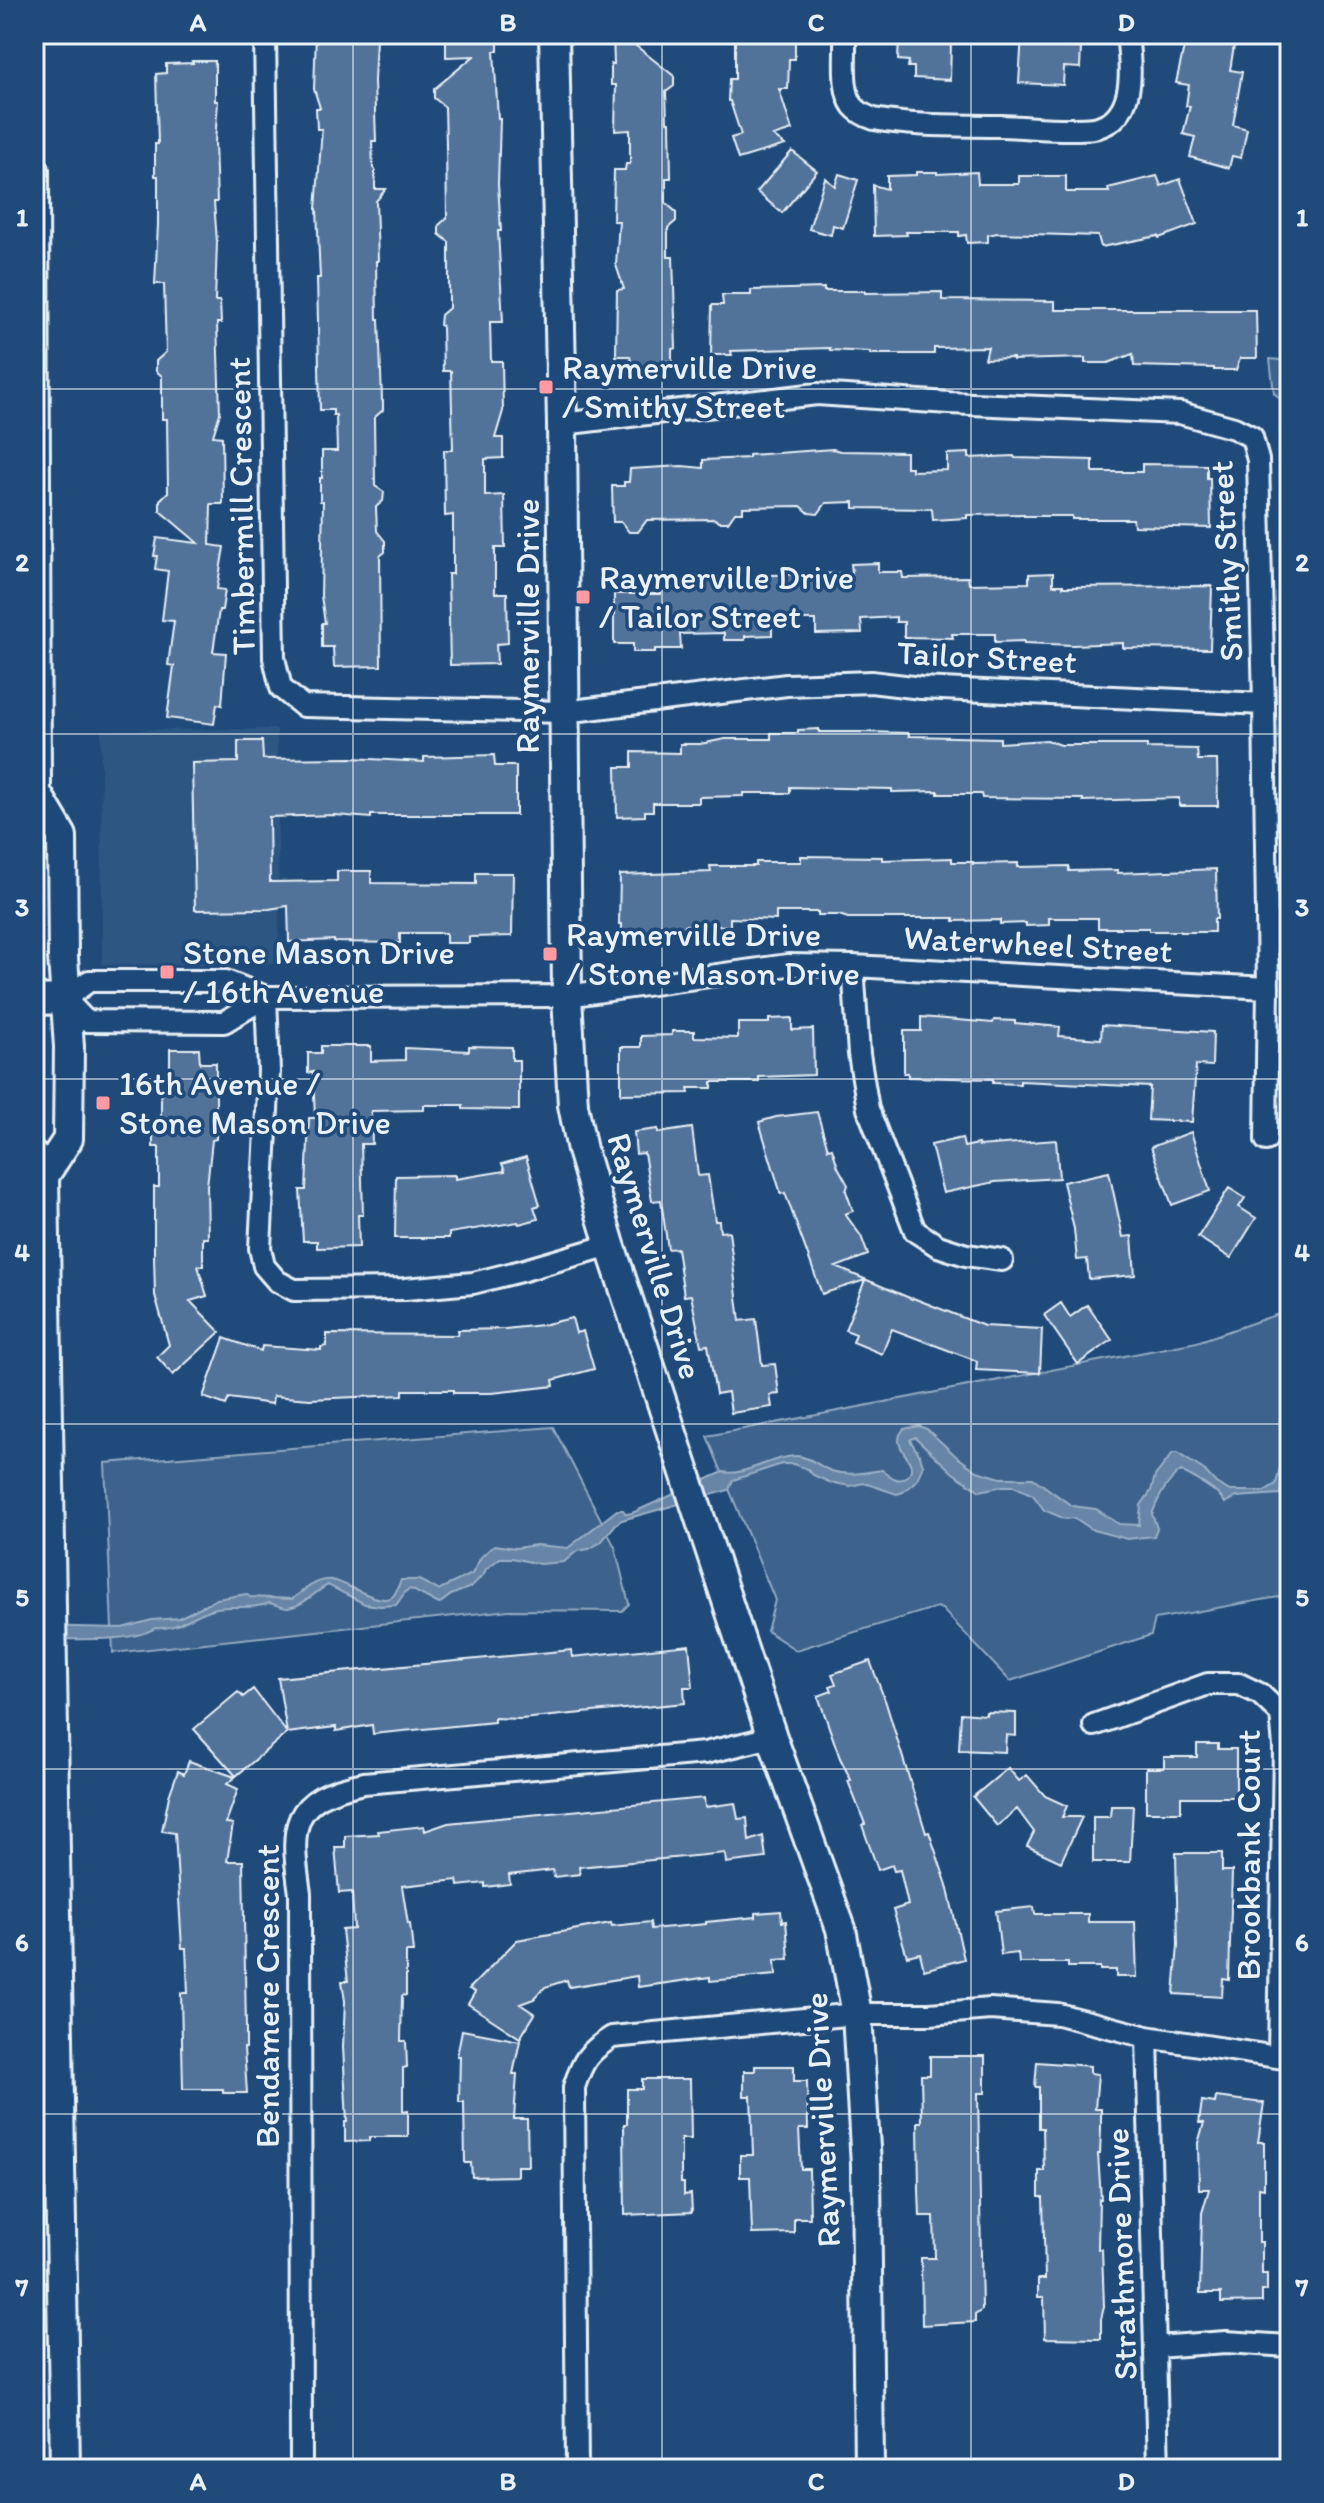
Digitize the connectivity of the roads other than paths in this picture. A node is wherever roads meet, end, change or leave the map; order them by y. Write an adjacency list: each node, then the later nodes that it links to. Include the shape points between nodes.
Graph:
1 (265, 34): 8 (street, Timbermill Crescent, via 274,658 281,688 303,706)
2 (554, 34): 6 (street, Raymerville Drive)
3 (845, 34): 4 (street, via 848,90 853,106 869,118 946,126 1067,128 1098,128 1121,111 1129,86)
4 (1127, 34)
5 (34, 170): 9 (street)
6 (562, 424): 7 (street, Smithy Street, via 817,394 1180,413 1234,428 1252,437 1258,460); 8 (street, Raymerville Drive)
7 (1264, 704): 8 (street, Tailor Street, via 871,682 787,685); 11 (street, Smithy Street)
8 (564, 712): 12 (street, Raymerville Drive)
9 (35, 795): 14 (street, via 62,836)
10 (853, 966): 11 (street, Waterwheel Street); 12 (street, Waterwheel Street, via 788,965); 19 (street, via 868,1109 915,1231 938,1246)
11 (1268, 988): 16 (street, Smithy Street)
12 (567, 996): 13 (street, Waterwheel Street); 18 (street, Raymerville Drive, via 573,1105)
13 (266, 997): 14 (street, via 226,981 89,981); 14 (street, via 224,1022 86,1021); 18 (street, via 269,1071 260,1248 264,1266 277,1281 294,1290 473,1283)
14 (65, 999): 15 (street); 17 (street, via 68,1139)
15 (34, 1000)
16 (1266, 1140)
17 (39, 1166): 27 (street)
18 (610, 1245): 21 (street, Raymerville Drive)
19 (1002, 1260)
20 (1094, 1725): 24 (street, Brookbank Court, via 1208,1684 1239,1684 1260,1694 1281,1714)
21 (772, 1737): 22 (street, Raymerville Drive, via 841,1929); 28 (street, Bendamere Crescent, via 705,1753 364,1783 317,1798 301,1814 293,1839 300,1893)
22 (857, 2014): 23 (street, via 990,2009 1058,2014); 29 (street, via 612,2037 583,2062 574,2087); 30 (street, Raymerville Drive, via 866,2165)
23 (1147, 2037): 24 (street); 26 (street, Strathmore Drive)
24 (1285, 2057)
25 (1290, 2346): 26 (street, via 1226,2342)
26 (1156, 2347): 31 (street, Strathmore Drive)
27 (65, 2469)
28 (301, 2469)
29 (577, 2469)
30 (869, 2469)
31 (1158, 2469)

